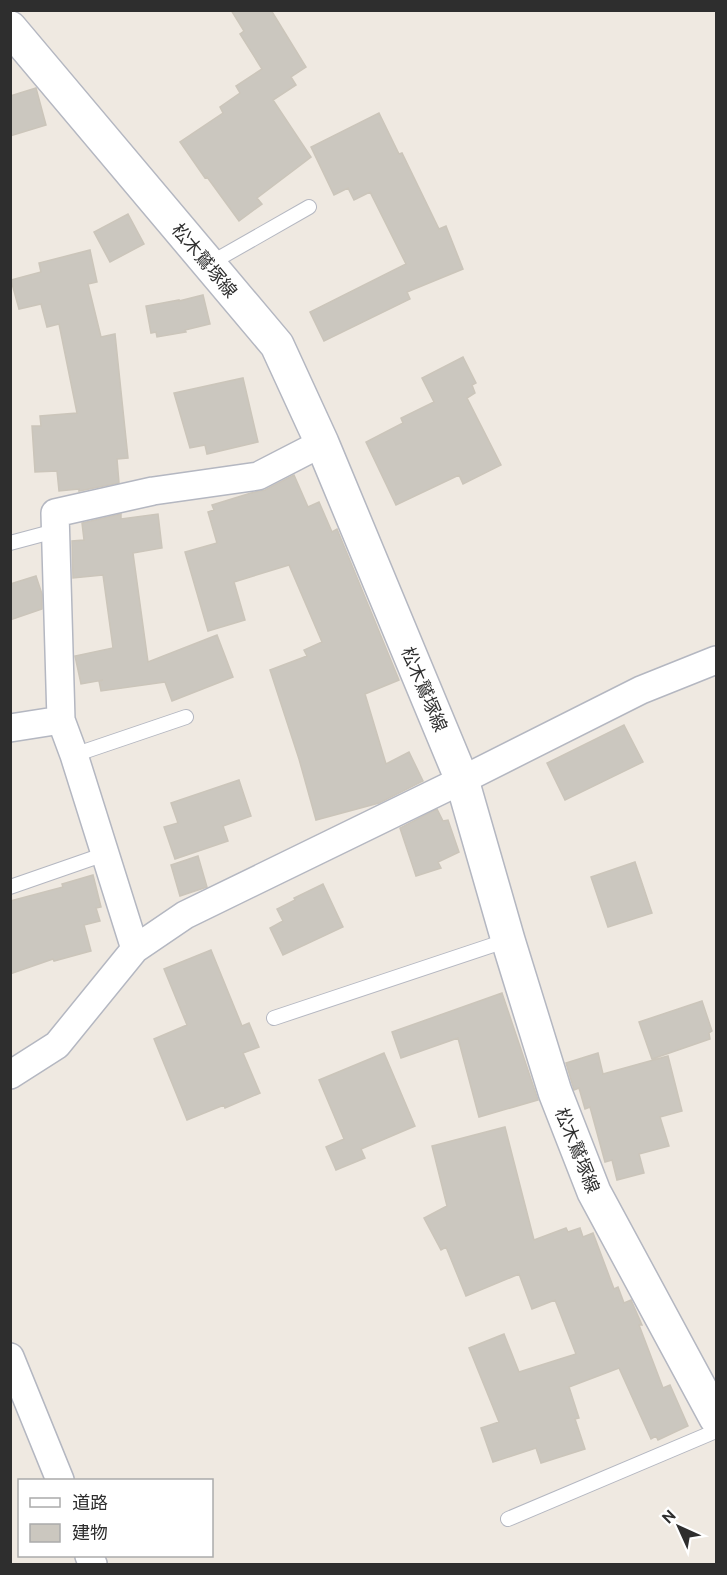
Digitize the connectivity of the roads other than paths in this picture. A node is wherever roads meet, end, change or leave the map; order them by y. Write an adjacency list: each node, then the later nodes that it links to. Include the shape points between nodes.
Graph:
1 (10, 28): 3 (main road, 松木鷲塚線)
2 (309, 207): 3 (lane)
3 (209, 264): 4 (main road, 松木鷲塚線, via 277,345)
4 (322, 443): 5 (street, via 258,476 153,491 55,513); 12 (main road, 松木鷲塚線)
5 (55, 531): 6 (lane); 9 (street)
6 (10, 543)
7 (717, 660): 12 (street, via 641,690)
8 (186, 717): 11 (lane)
9 (61, 720): 10 (street); 11 (street)
10 (10, 728)
11 (74, 755): 13 (street)
12 (462, 780): 15 (main road, 松木鷲塚線); 16 (street, via 185,915)
13 (105, 854): 14 (lane); 16 (street)
14 (10, 887)
15 (508, 940): 17 (lane); 20 (main road, 松木鷲塚線, via 555,1092 594,1192)
16 (135, 950): 18 (street, via 57,1045)
17 (274, 1018)
18 (10, 1074)
19 (10, 1357): 22 (street)
20 (717, 1418)
21 (717, 1431): 23 (lane)
22 (60, 1479)
23 (507, 1519)

